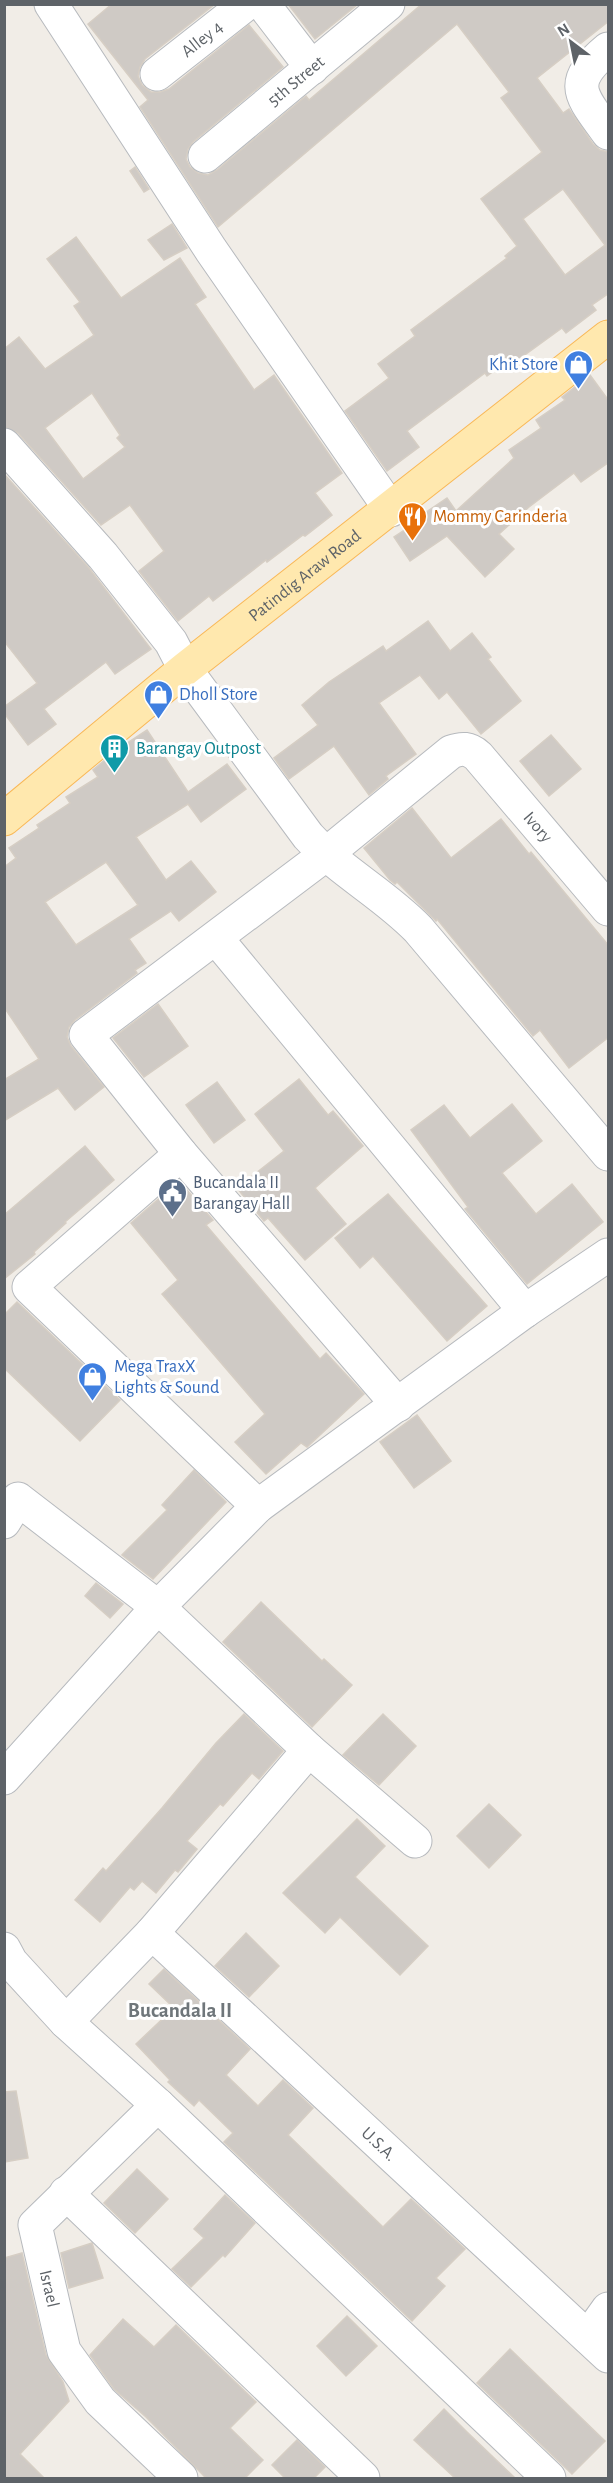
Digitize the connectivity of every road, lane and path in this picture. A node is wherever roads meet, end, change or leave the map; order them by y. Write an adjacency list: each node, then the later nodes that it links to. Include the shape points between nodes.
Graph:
1 (51, 4): 12 (street, via 211,250)
2 (246, 4): 7 (street, Alley 4)
3 (263, 4): 6 (street)
4 (388, 4): 6 (street, 5th Street)
5 (609, 49): 8 (street, via 591,63 581,89)
6 (312, 68): 9 (street, 5th Street)
7 (157, 74)
8 (609, 133)
9 (205, 156)
10 (609, 337): 12 (main road, Patindig Araw Road)
11 (4, 445): 13 (street, via 103,556 171,642)
12 (391, 510): 13 (main road, Patindig Araw Road)
13 (185, 669): 14 (main road, Patindig Araw Road); 15 (street)
14 (4, 819)
15 (325, 855): 16 (street, Ivory, via 451,752 466,748 478,756); 17 (street); 19 (street, via 397,907 418,929)
16 (609, 909)
17 (216, 938): 18 (street, via 86,1035); 21 (street)
18 (181, 1154): 22 (street); 23 (street, via 29,1287)
19 (609, 1154)
20 (609, 1255): 21 (street)
21 (525, 1311): 22 (street)
22 (398, 1405): 23 (street)
23 (258, 1506): 25 (street)
24 (4, 1522): 25 (street, via 18,1499)
25 (158, 1607): 26 (street); 27 (street)
26 (309, 1750): 28 (street); 29 (street)
27 (4, 1778)
28 (415, 1841)
29 (152, 1933): 31 (street); 35 (street, U.S.A.)
30 (4, 1949): 31 (street, via 11,1962)
31 (66, 2022): 32 (street)
32 (158, 2105): 33 (street, Israel); 38 (street)
33 (66, 2193): 36 (street, Israel, via 35,2225 64,2351 100,2401); 37 (street)
34 (609, 2309): 35 (street)
35 (598, 2346)
36 (181, 2478)
37 (363, 2478)
38 (549, 2478)

